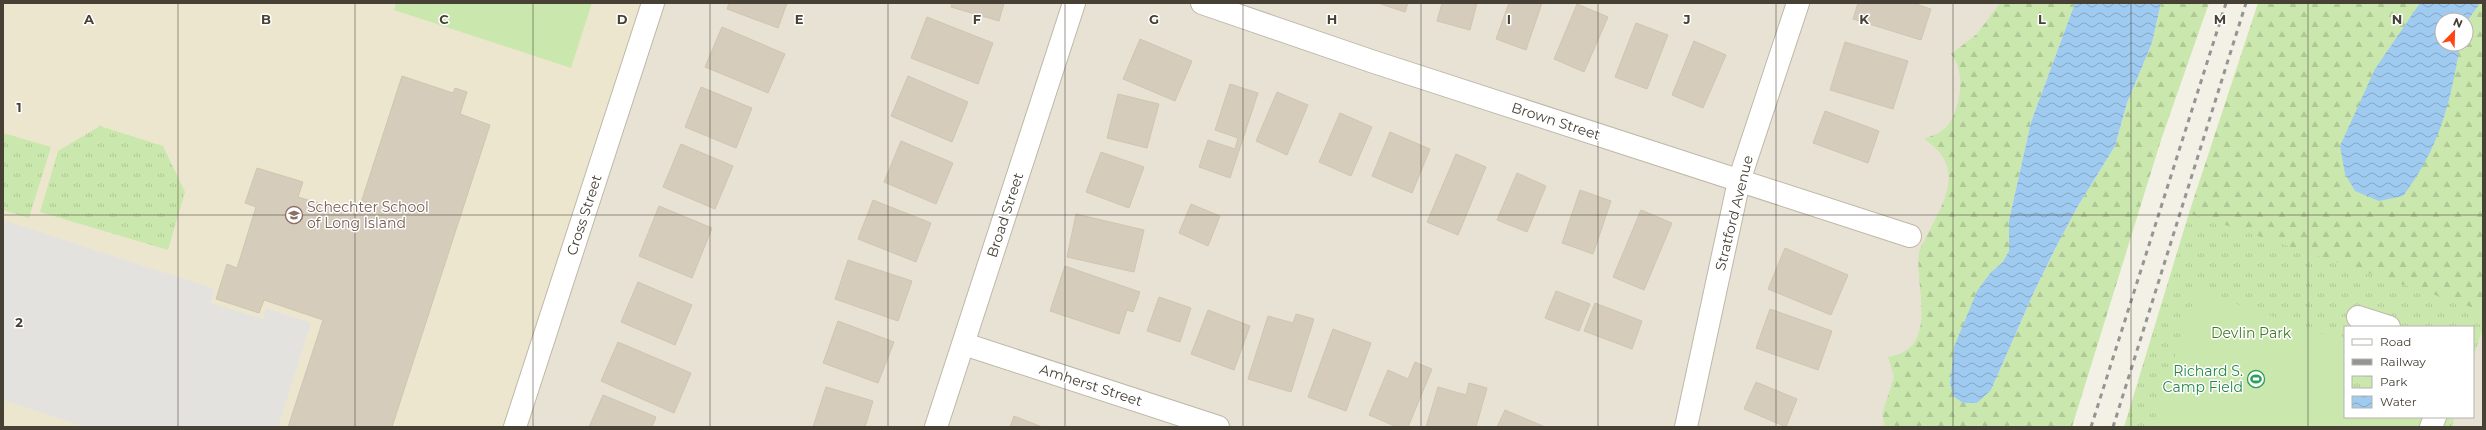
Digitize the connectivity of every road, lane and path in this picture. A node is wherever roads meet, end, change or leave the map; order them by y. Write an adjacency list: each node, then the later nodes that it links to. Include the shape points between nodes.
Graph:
1 (653, 3): 10 (street, Cross Street)
2 (1074, 3): 9 (street, Broad Street)
3 (1202, 3): 5 (street, Brown Street)
4 (1798, 3): 5 (street, Stratford Avenue)
5 (1739, 181): 6 (street, Brown Street); 13 (street, Stratford Avenue)
6 (1910, 236)
7 (2358, 317): 8 (street)
8 (2385, 326)
9 (964, 344): 11 (street, Broad Street); 12 (street, Amherst Street)
10 (515, 427)
11 (936, 427)
12 (1218, 427)
13 (1686, 427)

